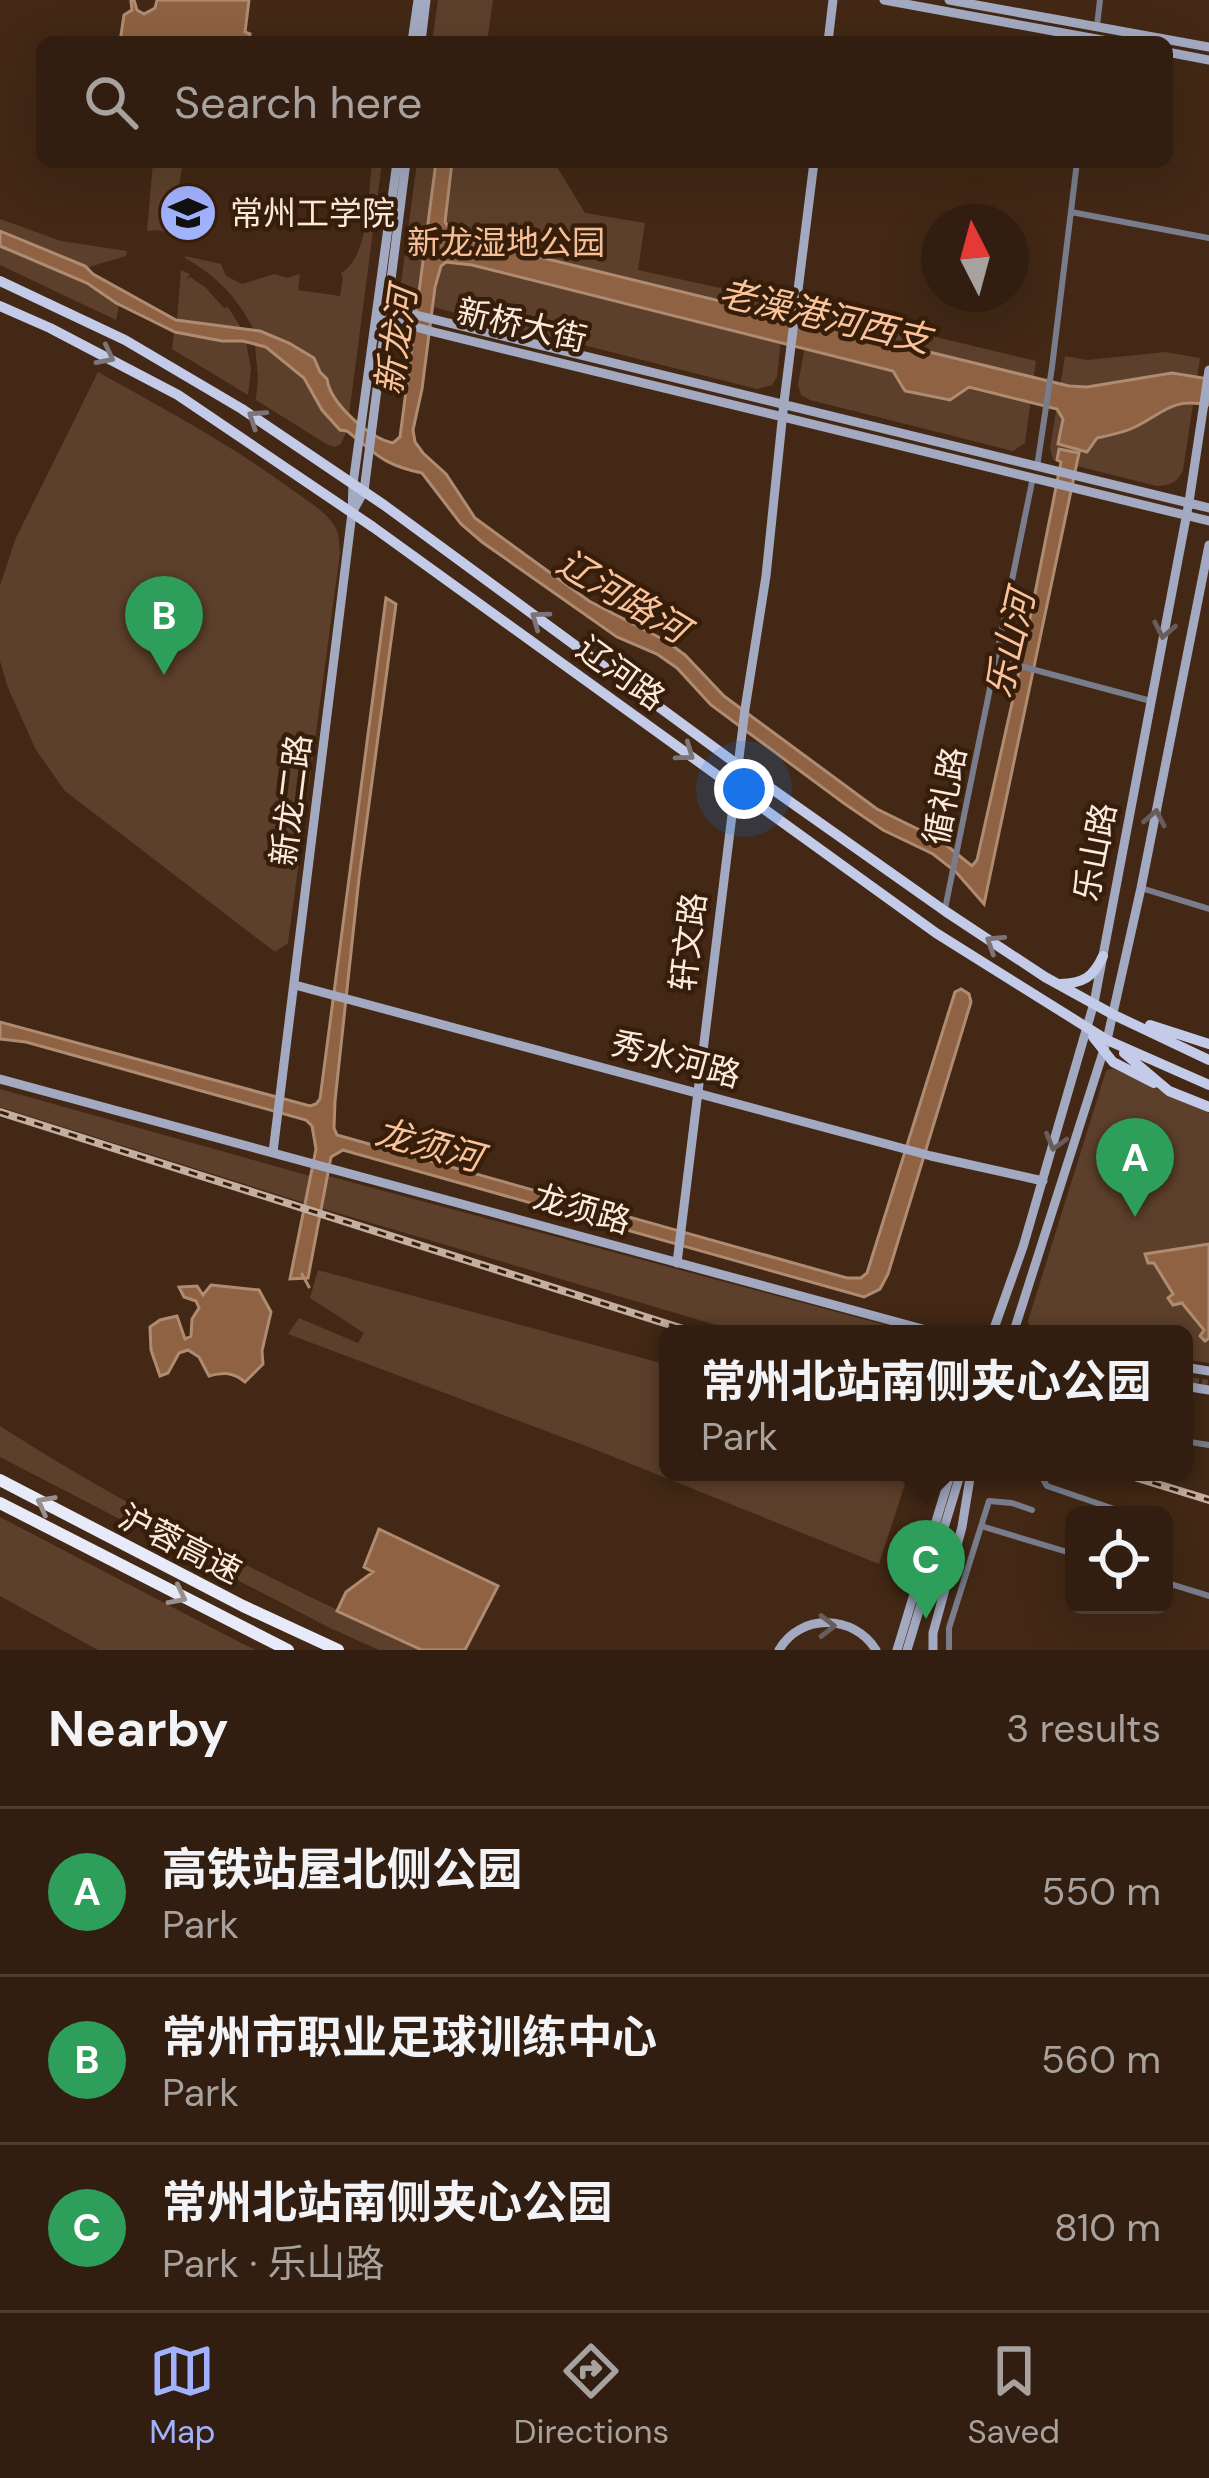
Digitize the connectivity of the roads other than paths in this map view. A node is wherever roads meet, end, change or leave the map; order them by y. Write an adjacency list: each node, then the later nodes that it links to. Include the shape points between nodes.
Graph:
1 (422, 0): 6 (street)
2 (833, 0): 7 (street)
3 (884, 0): 8 (street)
4 (949, 0): 8 (street)
5 (1100, 0): 8 (street)
6 (418, 36)
7 (829, 36)
8 (1095, 36)
9 (1173, 43): 10 (street)
10 (1209, 46)
11 (1173, 53): 12 (street)
12 (1209, 60)
13 (400, 168): 20 (street)
14 (813, 168): 22 (street)
15 (1076, 168): 16 (street)
16 (1070, 212): 17 (street); 23 (street, 循礼路)
17 (1209, 238)
18 (0, 281): 25 (main road, 辽河路, one-way to 18, via 152,355)
19 (0, 306): 28 (main road, 辽河路, one-way to 28, via 178,395)
20 (383, 313): 22 (street, 新桥大街); 25 (street)
21 (1209, 372): 26 (street, 乐山路)
22 (783, 408): 23 (street, 新桥大街); 34 (street, 轩文路)
23 (1035, 472): 24 (street, 新桥大街); 32 (street, 循礼路)
24 (1085, 484): 26 (street, 新桥大街); 29 (street, 新桥大街)
25 (358, 488): 28 (street); 34 (main road, 辽河路, one-way to 25)
26 (1189, 502): 27 (street, 新桥大街); 29 (street, 乐山路)
27 (1209, 508)
28 (352, 513): 35 (main road, 辽河路, one-way to 35); 41 (street, 新龙二路)
29 (1186, 515): 30 (street, 新桥大街); 33 (street, 乐山路, one-way to 33)
30 (1209, 520)
31 (1209, 545): 36 (street, 乐山路, one-way to 31)
32 (997, 660): 33 (street); 38 (street, 循礼路)
33 (1151, 701): 39 (street, 乐山路)
34 (738, 764): 35 (street, 轩文路); 38 (main road, 辽河路)
35 (734, 789): 44 (main road, 辽河路); 50 (street, 轩文路)
36 (1142, 888): 37 (street); 43 (street, 乐山路)
37 (1209, 909)
38 (945, 911): 40 (main road, 辽河路, one-way to 38)
39 (1103, 956): 40 (main road, via 1086,980); 42 (street, 乐山路)
40 (1058, 984): 42 (main road, 辽河路)
41 (295, 985): 50 (street, 秀水河路); 52 (street, 新龙二路)
42 (1094, 1004): 43 (main road, 辽河路); 44 (street, 乐山路)
43 (1112, 1014): 45 (main road); 46 (street, 乐山路); 47 (main road, 辽河路)
44 (1088, 1030): 46 (main road, 辽河路); 53 (street, 乐山路, one-way to 53)
45 (1209, 1044)
46 (1105, 1045): 49 (main road, 辽河路); 51 (main road, via 1169,1091); 57 (street, 乐山路)
47 (1209, 1060)
48 (0, 1079): 52 (street, 龙须路)
49 (1209, 1085)
50 (698, 1092): 53 (street, 秀水河路); 54 (street, 轩文路)
51 (1209, 1107)
52 (273, 1152): 54 (street, 龙须路)
53 (1043, 1181): 56 (street, 乐山路)
54 (677, 1263): 55 (street, 龙须路)
55 (908, 1325)
56 (995, 1325)
57 (1015, 1325)
58 (0, 1480): 71 (highway, 沪蓉高速, one-way to 58)
59 (948, 1481): 74 (street)
60 (958, 1481): 75 (street)
61 (970, 1481): 76 (street)
62 (1044, 1481): 64 (street)
63 (0, 1503): 70 (highway, 沪蓉高速, one-way to 70)
64 (1106, 1506)
65 (1032, 1510): 66 (street, via 989,1501)
66 (981, 1526): 67 (street); 77 (street)
67 (1065, 1551)
68 (1173, 1585): 69 (street)
69 (1209, 1596)
70 (288, 1650)
71 (338, 1650)
72 (779, 1650): 73 (street, one-way to 73, via 819,1622 858,1631)
73 (876, 1650)
74 (897, 1650)
75 (907, 1650)
76 (933, 1650)
77 (949, 1650)

